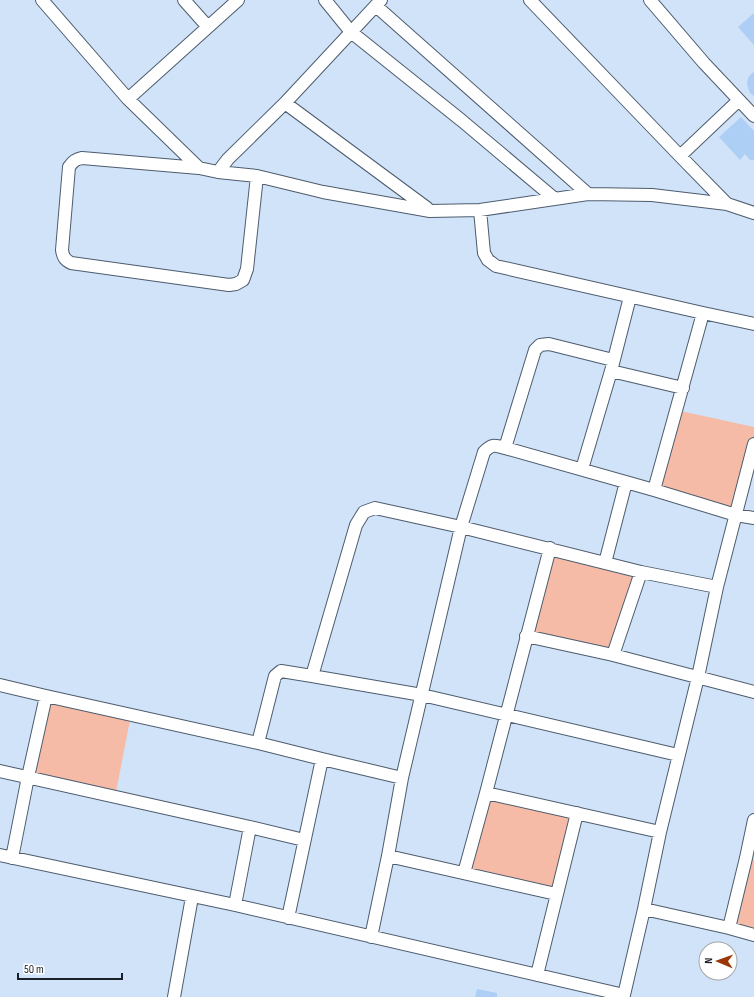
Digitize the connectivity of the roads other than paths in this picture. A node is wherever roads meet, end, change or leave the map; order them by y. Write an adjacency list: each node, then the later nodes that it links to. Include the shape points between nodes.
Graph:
1 (42, 0): 10 (street)
2 (184, 0): 8 (street)
3 (238, 0): 8 (street)
4 (325, 0): 9 (street)
5 (530, 0): 14 (street)
6 (650, 0): 11 (street)
7 (378, 3): 9 (street); 18 (street)
8 (208, 27): 10 (street)
9 (351, 32): 12 (street); 19 (street)
10 (128, 100): 15 (street)
11 (739, 100): 13 (street); 14 (street)
12 (285, 103): 16 (street); 22 (street)
13 (754, 116)
14 (680, 156): 20 (street)
15 (199, 168): 16 (street); 17 (street, via 82,158 72,162 69,167 63,256 71,263 236,284 243,280 247,269)
16 (218, 172): 17 (street)
17 (257, 176): 22 (street, via 323,192)
18 (588, 194): 19 (street); 20 (street, via 652,195)
19 (555, 199): 21 (street)
20 (727, 204): 23 (street)
21 (480, 210): 22 (street); 24 (street, via 484,254 496,266)
22 (430, 211)
23 (754, 213)
24 (630, 297): 25 (street); 27 (street)
25 (703, 313): 26 (street); 28 (street)
26 (754, 324)
27 (612, 365): 28 (street); 30 (street, via 549,344 540,344 535,350); 31 (street)
28 (682, 388): 33 (street)
29 (754, 444): 34 (street)
30 (505, 448): 31 (street); 36 (street, via 489,446 484,452)
31 (582, 469): 32 (street)
32 (626, 482): 33 (street); 38 (street)
33 (654, 490): 34 (street)
34 (736, 515): 35 (street); 40 (street)
35 (754, 518)
36 (461, 527): 37 (street); 43 (street, via 375,508 364,512 356,525); 47 (street)
37 (550, 548): 38 (street); 41 (street)
38 (604, 563): 39 (street)
39 (641, 572): 40 (street); 42 (street)
40 (717, 587): 44 (street)
41 (526, 636): 42 (street); 49 (street)
42 (613, 655): 44 (street)
43 (312, 676): 47 (street); 50 (street, via 281,672 275,676)
44 (698, 677): 46 (street); 51 (street)
45 (0, 685): 48 (street)
46 (754, 692)
47 (422, 695): 49 (street); 55 (street)
48 (46, 696): 50 (street); 54 (street)
49 (506, 714): 51 (street); 56 (street)
50 (258, 743): 52 (street)
51 (678, 755): 60 (street)
52 (322, 759): 55 (street); 61 (street)
53 (0, 770): 54 (street)
54 (28, 777): 59 (street); 64 (street)
55 (402, 778): 63 (street)
56 (486, 792): 57 (street); 66 (street)
57 (577, 813): 60 (street); 67 (street)
58 (754, 820): 65 (street)
59 (250, 827): 61 (street); 69 (street)
60 (660, 832): 70 (street)
61 (304, 840): 71 (street)
62 (0, 856): 64 (street)
63 (388, 856): 66 (street); 74 (street)
64 (12, 858): 68 (street)
65 (750, 859): 72 (street)
66 (464, 873): 67 (street)
67 (556, 894): 75 (street)
68 (192, 896): 69 (street); 77 (street)
69 (235, 905): 71 (street)
70 (644, 909): 72 (street); 76 (street)
71 (288, 918): 74 (street)
72 (729, 928): 73 (street)
73 (754, 935)
74 (371, 937): 75 (street)
75 (537, 976): 76 (street)
76 (627, 996)
77 (174, 997)

